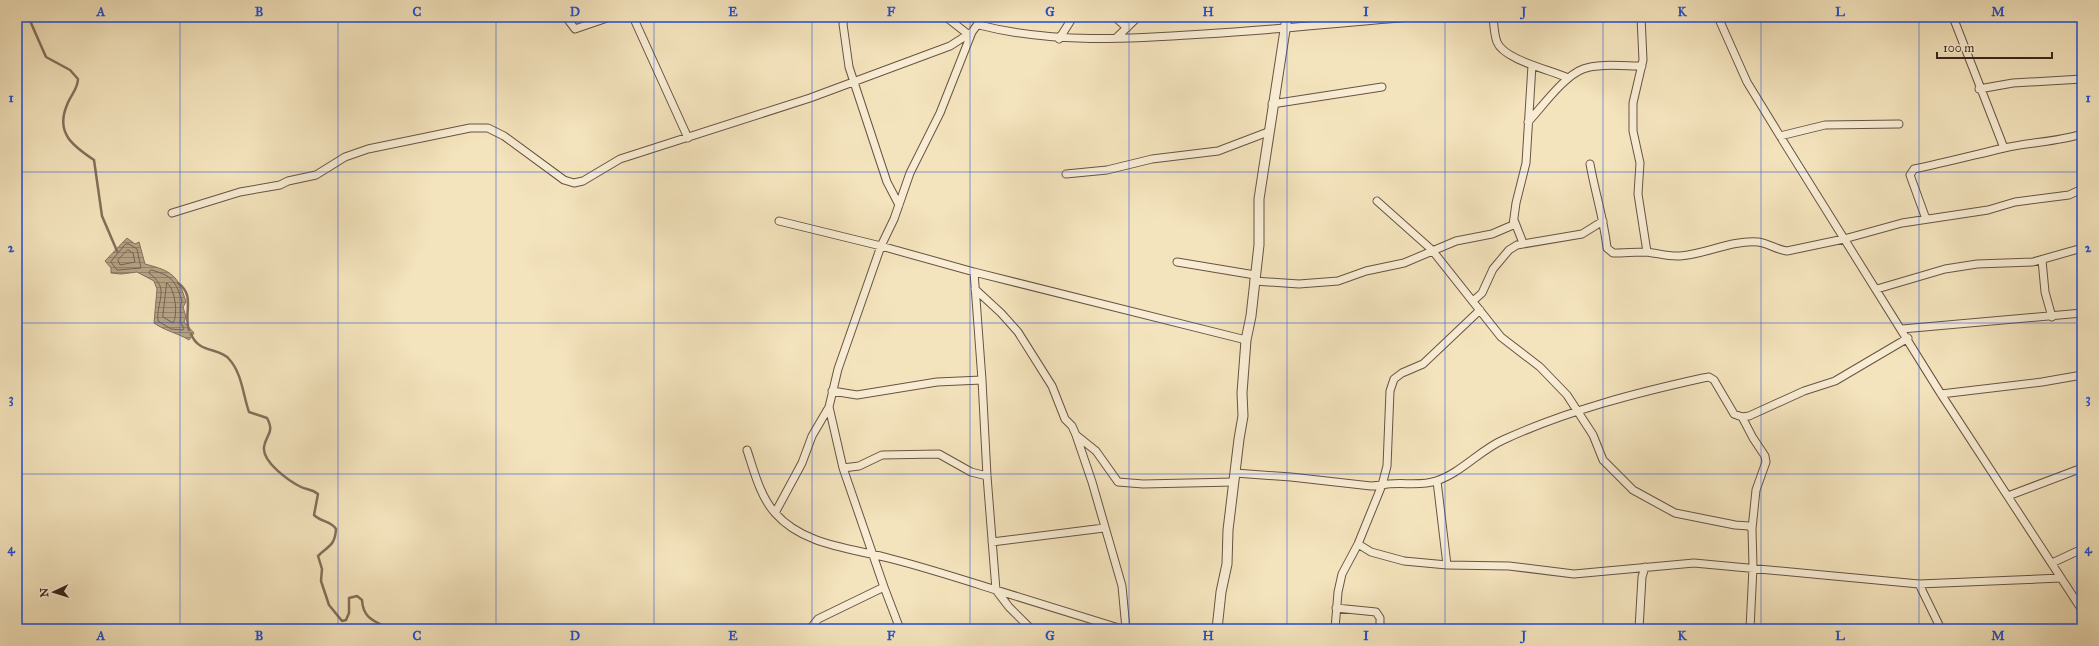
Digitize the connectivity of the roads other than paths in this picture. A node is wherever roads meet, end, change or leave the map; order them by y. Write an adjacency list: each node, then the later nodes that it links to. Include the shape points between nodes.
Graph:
1 (566, 17): 2 (street, via 575,29)
2 (610, 17)
3 (630, 17): 35 (street, via 634,19)
4 (844, 17): 26 (street, via 842,24 849,67)
5 (946, 17): 19 (street)
6 (983, 17): 16 (street)
7 (1073, 17): 20 (street)
8 (1116, 17): 17 (street)
9 (1138, 17): 17 (street)
10 (1287, 17): 18 (street)
11 (1410, 17): 18 (street)
12 (1493, 17): 22 (street, via 1497,43 1503,50)
13 (1641, 17): 23 (street, via 1644,53)
14 (1718, 17): 34 (street, via 1747,82)
15 (1953, 17): 28 (street)
16 (978, 25): 19 (street); 20 (street, via 1011,33)
17 (1127, 28): 21 (street)
18 (1284, 29): 21 (street); 29 (street)
19 (971, 33): 26 (street, via 950,46); 41 (street, via 940,113 910,173)
20 (1059, 38): 21 (street)
21 (1116, 38)
22 (1532, 65): 24 (street); 30 (street)
23 (1642, 66): 24 (street, via 1584,68); 52 (street, via 1633,103 1634,131 1640,163 1639,206)
24 (1568, 78): 30 (street)
25 (2082, 79): 28 (street, via 2013,83)
26 (854, 81): 35 (street); 41 (street, via 887,182)
27 (1382, 87): 29 (street)
28 (1979, 89): 36 (street)
29 (1272, 104): 32 (street)
30 (1528, 122): 44 (street, via 1526,163)
31 (1899, 124): 34 (street, via 1825,125)
32 (1268, 132): 38 (street, via 1218,151 1152,159 1107,170); 56 (street, via 1259,200 1260,226)
33 (2082, 134): 36 (street, via 2062,140)
34 (1780, 136): 47 (street)
35 (688, 138): 42 (street, via 620,160 583,181 574,183 564,180 504,136 488,128 470,128 368,148 345,157 316,175 240,192)
36 (2004, 148): 43 (street, via 1914,169 1910,175)
37 (1590, 164): 46 (street)
38 (1066, 174)
39 (2082, 190): 43 (street, via 2069,195 2015,202 1988,210)
40 (1376, 201): 51 (street)
41 (899, 206): 49 (street)
42 (172, 213)
43 (1926, 219): 47 (street)
44 (1514, 220): 48 (street); 51 (street, via 1513,225 1492,234 1456,241)
45 (779, 221): 49 (street)
46 (1603, 221): 48 (street, via 1582,234); 52 (street, via 1609,252)
47 (1844, 239): 52 (street, via 1787,251 1760,242 1747,242 1709,252 1679,256); 58 (street)
48 (1523, 243): 59 (street, via 1509,250 1493,269 1482,293)
49 (881, 246): 55 (street); 68 (street)
50 (2082, 248): 53 (street)
51 (1432, 250): 56 (street, via 1404,263 1366,271 1338,281 1298,284); 59 (street)
52 (1647, 252)
53 (2042, 260): 58 (street, via 1977,264); 62 (street)
54 (1178, 262): 56 (street)
55 (974, 272): 57 (street); 65 (street)
56 (1254, 278): 65 (street, via 1250,325)
57 (975, 289): 67 (street); 73 (street, via 1018,332 1052,386 1065,419)
58 (1877, 289): 63 (street)
59 (1473, 302): 60 (street)
60 (1480, 310): 71 (street, via 1501,337 1540,367); 80 (street, via 1456,330 1430,359 1394,379 1390,391 1387,466)
61 (2082, 313): 62 (street)
62 (2052, 317): 63 (street)
63 (1902, 328): 64 (street)
64 (1908, 338): 69 (street); 72 (street, via 1835,381)
65 (1246, 340): 78 (street, via 1243,416)
66 (2082, 375): 69 (street)
67 (982, 380): 68 (street, via 937,382 857,395); 77 (street)
68 (832, 391): 70 (street)
69 (1942, 394): 81 (street)
70 (829, 407): 75 (street); 82 (street)
71 (1578, 410): 72 (street, via 1709,377 1718,385 1734,414); 79 (street, via 1502,440); 84 (street, via 1593,435 1603,460 1633,490 1675,513 1749,526)
72 (1742, 417): 84 (street, via 1766,462 1756,490)
73 (1076, 435): 78 (street, via 1096,450 1118,482 1143,484); 83 (street)
74 (747, 450): 82 (street, via 763,496)
75 (843, 468): 77 (street, via 859,466 882,455 939,454 971,472); 88 (street)
76 (2082, 468): 81 (street)
77 (987, 476): 85 (street)
78 (1234, 478): 80 (street, via 1291,477); 104 (street, via 1227,564)
79 (1437, 481): 80 (street); 90 (street)
80 (1382, 485): 86 (street)
81 (2008, 496): 89 (street)
82 (775, 513): 88 (street, via 807,537 826,544)
83 (1104, 528): 85 (street); 103 (street, via 1122,586)
84 (1752, 529): 92 (street)
85 (992, 542): 96 (street)
86 (1358, 544): 90 (street, via 1371,552 1404,561); 98 (street, via 1342,574)
87 (2082, 549): 89 (street)
88 (872, 553): 95 (street); 96 (street)
89 (2052, 563): 93 (street)
90 (1447, 565): 91 (street, via 1509,566 1574,574)
91 (1645, 567): 92 (street, via 1694,563); 107 (street, via 1640,590)
92 (1753, 567): 94 (street); 108 (street)
93 (2061, 578): 94 (street); 97 (street)
94 (1919, 584): 109 (street)
95 (884, 588): 99 (street, via 818,619); 100 (street)
96 (996, 590): 101 (street); 102 (street)
97 (2081, 605)
98 (1336, 608): 105 (street); 106 (street, via 1376,612 1380,618)
99 (810, 629)
100 (900, 629)
101 (1031, 629)
102 (1122, 629)
103 (1126, 629)
104 (1217, 629)
105 (1335, 629)
106 (1380, 629)
107 (1639, 629)
108 (1750, 629)
109 (1941, 629)

